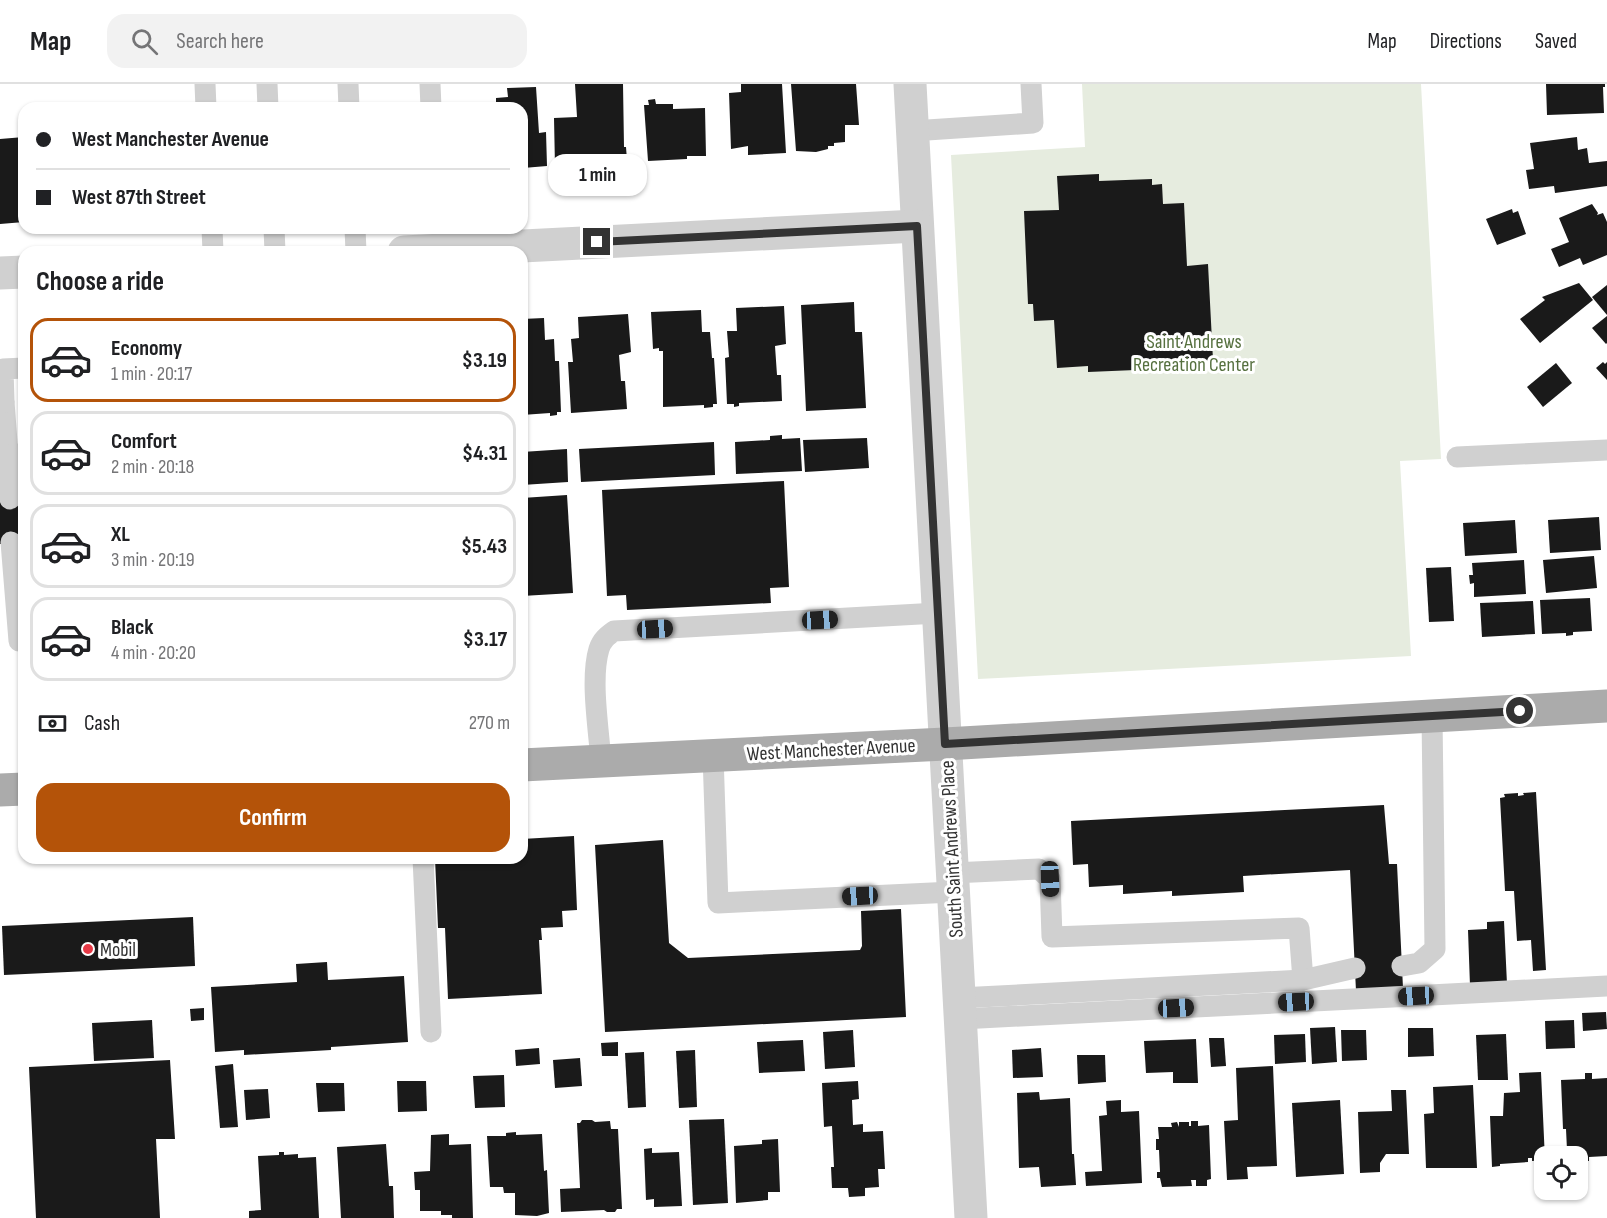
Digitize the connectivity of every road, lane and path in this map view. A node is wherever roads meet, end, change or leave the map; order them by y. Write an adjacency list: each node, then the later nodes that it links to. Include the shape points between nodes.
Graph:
1 (205, 84): 7 (lane)
2 (267, 84): 8 (lane)
3 (348, 84): 9 (lane)
4 (430, 84): 10 (lane)
5 (910, 84): 11 (street, South Saint Andrews Place)
6 (1031, 84): 11 (lane, via 1033,123)
7 (206, 102)
8 (268, 102)
9 (349, 102)
10 (431, 102)
11 (912, 132): 12 (street, South Saint Andrews Place)
12 (917, 226): 13 (street); 24 (street, South Saint Andrews Place)
13 (436, 239): 14 (street)
14 (419, 246)
15 (18, 272): 16 (street)
16 (0, 273)
17 (18, 368): 18 (lane, via 3,369)
18 (2, 402): 20 (lane)
19 (1607, 450): 21 (lane)
20 (16, 454): 22 (lane)
21 (1456, 458)
22 (10, 499)
23 (11, 542): 25 (lane)
24 (938, 613): 28 (street, South Saint Andrews Place); 30 (lane, via 614,631 599,648 596,672)
25 (14, 641)
26 (1607, 706): 27 (main road, West Manchester Avenue)
27 (1432, 716): 28 (main road, West Manchester Avenue); 36 (lane, via 1435,949 1419,963)
28 (945, 744): 29 (main road, West Manchester Avenue); 35 (street, South Saint Andrews Place)
29 (712, 755): 30 (main road, West Manchester Avenue); 35 (lane, via 718,903)
30 (602, 762): 31 (main road, West Manchester Avenue)
31 (528, 765)
32 (18, 789): 33 (main road)
33 (0, 790)
34 (423, 864): 41 (lane)
35 (953, 883): 38 (lane, via 1039,868 1050,879 1052,937 1299,928); 40 (street, South Saint Andrews Place)
36 (1402, 966)
37 (1355, 968): 38 (lane)
38 (1303, 980): 40 (lane)
39 (1607, 986): 40 (lane)
40 (960, 1009): 42 (street, South Saint Andrews Place)
41 (431, 1032)
42 (971, 1218)

